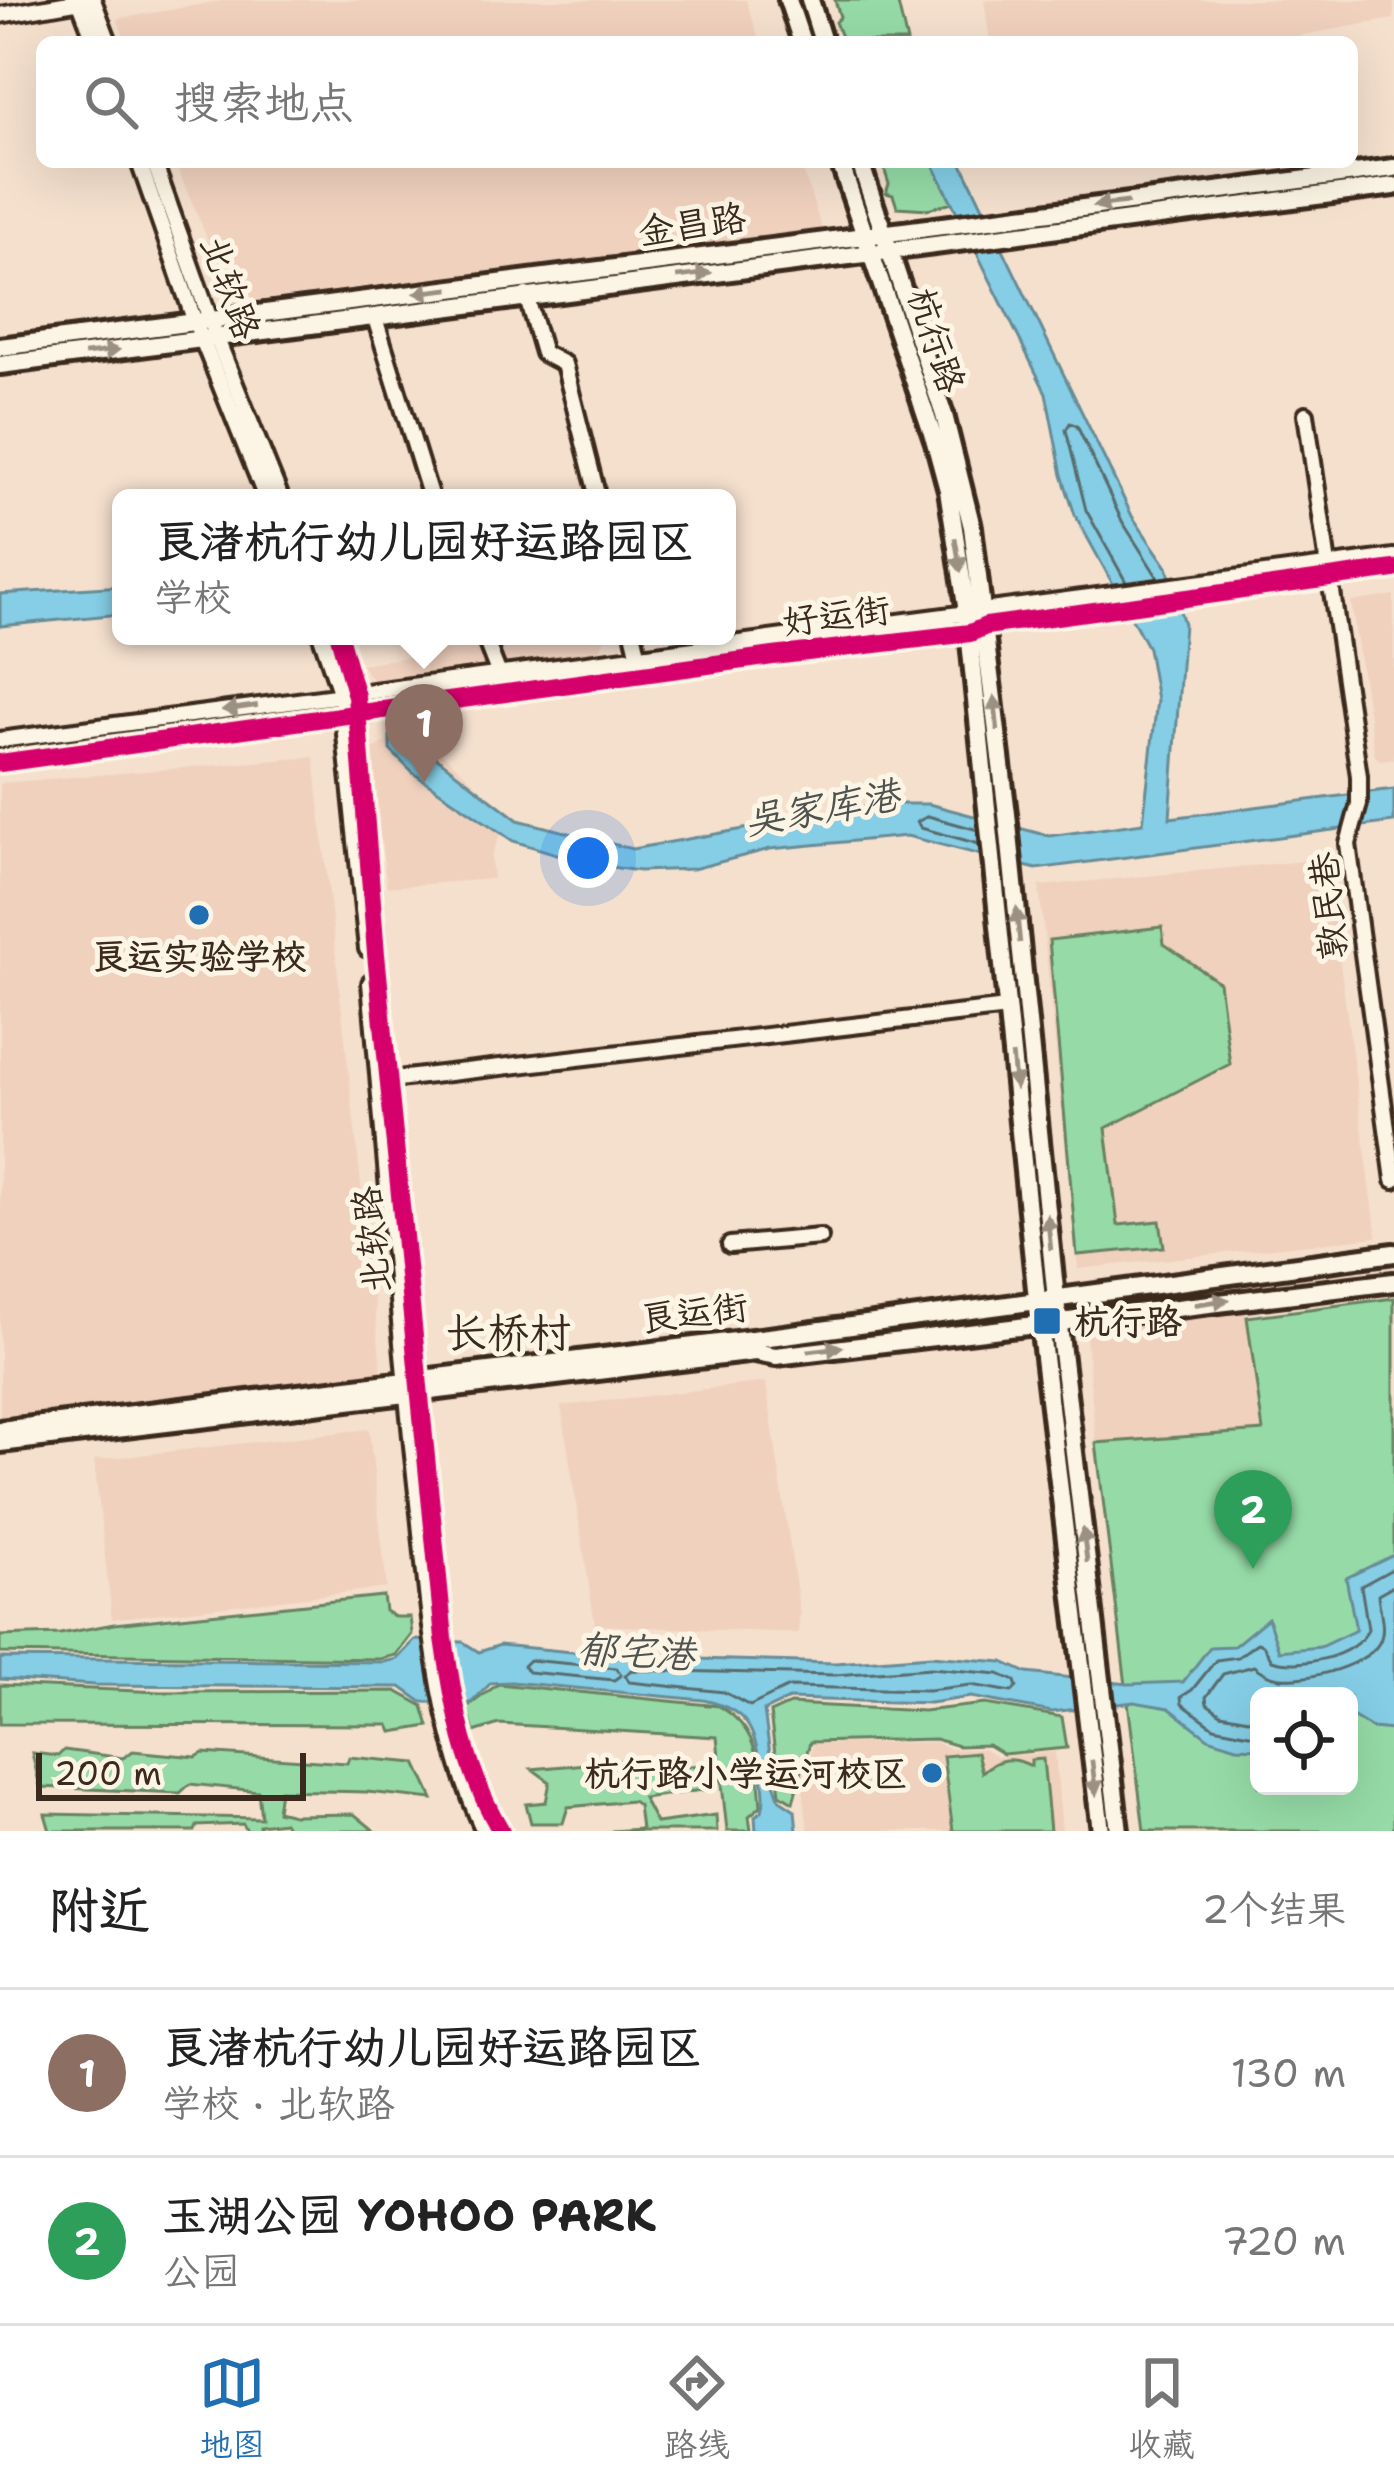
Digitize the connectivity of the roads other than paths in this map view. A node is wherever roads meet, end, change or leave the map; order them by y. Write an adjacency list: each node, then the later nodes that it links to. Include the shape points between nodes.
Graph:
1 (85, 0): 4 (street); 5 (street); 6 (street)
2 (788, 0): 7 (main road)
3 (810, 0): 8 (main road)
4 (0, 15)
5 (94, 36)
6 (106, 36)
7 (800, 36)
8 (821, 36)
9 (141, 168): 19 (street, 北软路)
10 (156, 168): 19 (street, 北软路)
11 (843, 168): 15 (main road, 杭行路)
12 (861, 168): 15 (main road, 杭行路)
13 (1394, 168): 15 (main road, 金昌路, one-way to 15)
14 (1394, 186): 16 (main road, 金昌路)
15 (872, 233): 16 (main road, 杭行路); 19 (main road, 金昌路, one-way to 19)
16 (883, 253): 17 (main road, 金昌路, one-way to 16); 30 (main road, 杭行路)
17 (526, 295): 18 (main road, 金昌路); 26 (street, via 543,353 564,364)
18 (376, 318): 19 (main road, 金昌路); 25 (street)
19 (207, 330): 20 (main road, 金昌路); 21 (main road, 金昌路, one-way to 19); 23 (street, 北软路); 24 (street, 北软路)
20 (0, 347)
21 (0, 365)
22 (1306, 414): 29 (street, 敦民巷)
23 (263, 489)
24 (277, 489)
25 (428, 489)
26 (596, 489)
27 (1394, 557): 29 (street, 好运街)
28 (1394, 569): 29 (street, 好运街)
29 (1330, 572): 30 (street, 好运街); 43 (street, 敦民巷, via 1360,794 1348,844)
30 (977, 621): 35 (street, 好运街); 38 (street, 好运街); 41 (main road, 杭行路); 48 (main road, 杭行路, one-way to 30, via 1007,814)
31 (325, 645): 37 (street, 北软路)
32 (340, 645): 37 (street, 北软路)
33 (488, 645): 36 (street)
34 (636, 645): 35 (street)
35 (639, 657): 36 (street, 好运街)
36 (500, 676): 37 (street, 好运街)
37 (349, 695): 38 (street, 北软路); 39 (street, 好运街, one-way to 39)
38 (351, 715): 40 (street, 好运街); 42 (street, 北软路); 50 (street, 北软路)
39 (0, 740)
40 (0, 764)
41 (1007, 1008): 42 (street); 48 (main road, 杭行路, one-way to 48)
42 (389, 1080): 50 (street, 北软路)
43 (1394, 1180)
44 (820, 1237): 45 (street)
45 (730, 1245)
46 (1394, 1253): 48 (main road, 良运街)
47 (1394, 1282): 49 (main road, 良运街, one-way to 47)
48 (1047, 1299): 49 (main road, 杭行路); 50 (main road, 良运街)
49 (1049, 1320): 50 (main road, 良运街, one-way to 49, via 776,1356); 54 (main road, 杭行路)
50 (412, 1387): 51 (main road, 良运街); 52 (main road, 良运街); 53 (street, 北软路)
51 (0, 1430)
52 (0, 1443)
53 (447, 1705): 55 (street, 北软路, via 466,1792); 56 (street, 北软路)
54 (1097, 1725): 57 (main road, 杭行路, one-way to 57); 58 (main road, 杭行路)
55 (484, 1831)
56 (501, 1831)
57 (1101, 1831)
58 (1119, 1831)

